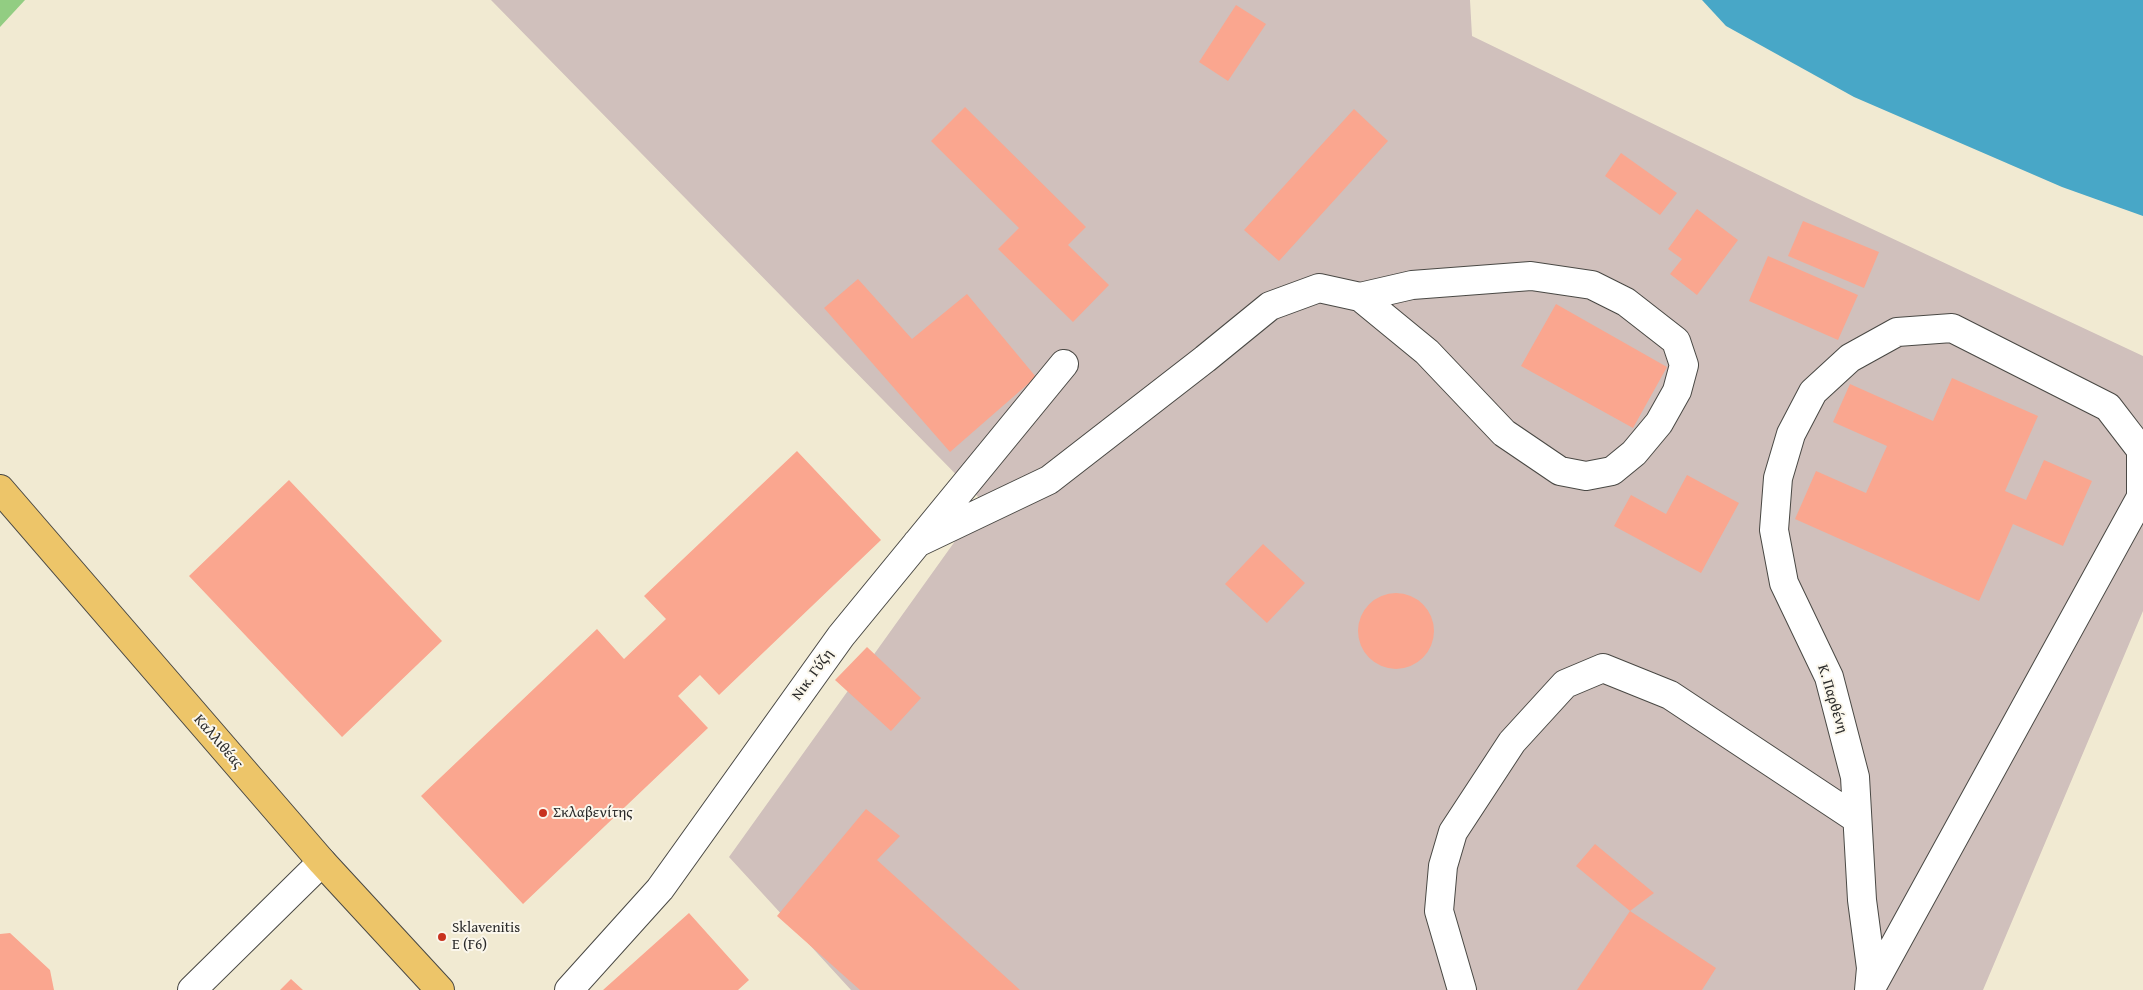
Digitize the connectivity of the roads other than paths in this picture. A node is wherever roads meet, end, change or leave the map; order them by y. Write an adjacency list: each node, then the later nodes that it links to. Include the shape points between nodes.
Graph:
1 (1360, 297): 1 (street, via 1427,352 1504,434 1560,471 1586,476 1612,471 1634,453 1659,423 1677,392 1684,365 1676,341 1626,302 1592,285 1531,276 1412,286); 4 (street, via 1319,288 1270,306 1049,480)
2 (1064, 364): 4 (street, Νικ. Γύζη)
3 (0, 489): 6 (main road, Καλλιθέας)
4 (918, 543): 9 (street, Νικ. Γύζη, via 841,636 660,890)
5 (1857, 819): 10 (street, via 1670,694 1603,668 1565,684 1512,742 1453,832 1442,866 1440,911); 11 (street, Κ. Παρθένη, via 1862,900 1871,968); 11 (street, Κ. Παρθένη, via 1855,777 1828,677 1784,583 1774,530 1778,478 1791,434 1813,392 1850,358 1898,332 1952,328 2108,408 2141,450 2141,497)
6 (322, 862): 7 (street); 8 (main road, Καλλιθέας)
7 (192, 990)
8 (440, 990)
9 (569, 990)
10 (1462, 990)
11 (1869, 990)

